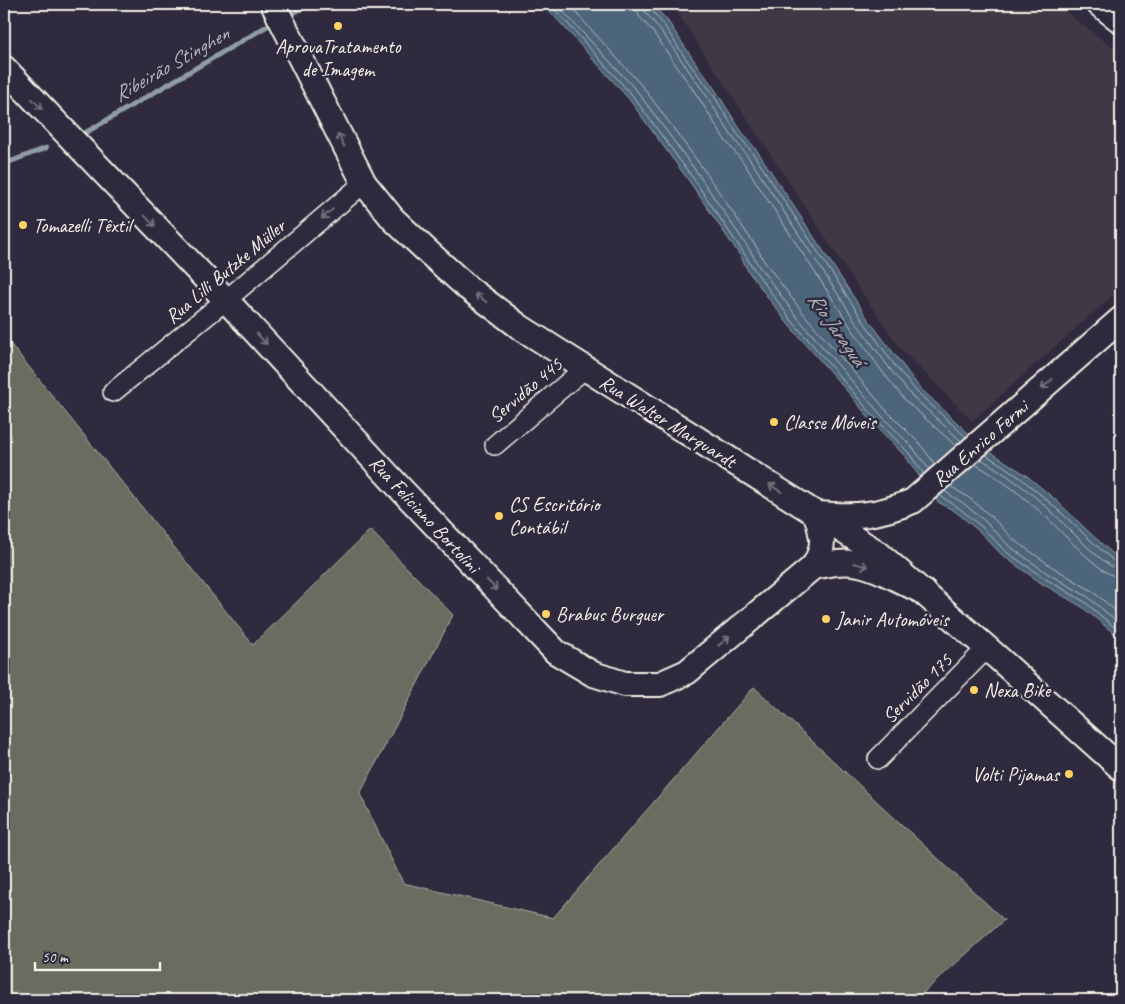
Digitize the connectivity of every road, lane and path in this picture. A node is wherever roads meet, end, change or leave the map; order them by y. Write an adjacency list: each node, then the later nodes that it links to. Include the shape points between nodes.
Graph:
1 (1098, 4): 3 (main road)
2 (277, 11): 5 (main road, Rua Walter Marquardt, one-way to 2)
3 (1121, 21)
4 (4, 68): 6 (main road, Rua Feliciano Bortolini, one-way to 6)
5 (364, 183): 6 (street, Rua Lilli Butzke Müller, one-way to 6); 8 (main road, Rua Walter Marquardt, one-way to 5, via 520,328 468,288 393,218)
6 (226, 300): 9 (street, Rua Lilli Butzke Müller); 12 (main road, Rua Feliciano Bortolini, one-way to 12, via 556,652 593,674 625,684 660,684 687,672)
7 (1121, 319): 11 (main road, Rua Enrico Fermi, one-way to 11, via 916,498 880,513)
8 (584, 369): 10 (street, Servidão 445); 11 (main road, Rua Walter Marquardt, one-way to 8)
9 (113, 392)
10 (494, 445)
11 (816, 514): 12 (main road, via 823,543); 13 (main road, Rua Walter Marquardt, via 878,553)
12 (813, 567): 13 (main road, one-way to 13, via 851,562 862,564)
13 (924, 592): 14 (main road, Rua Walter Marquardt)
14 (988, 648): 15 (street, Servidão 175); 16 (main road, Rua Walter Marquardt)
15 (878, 759)
16 (1121, 768)

